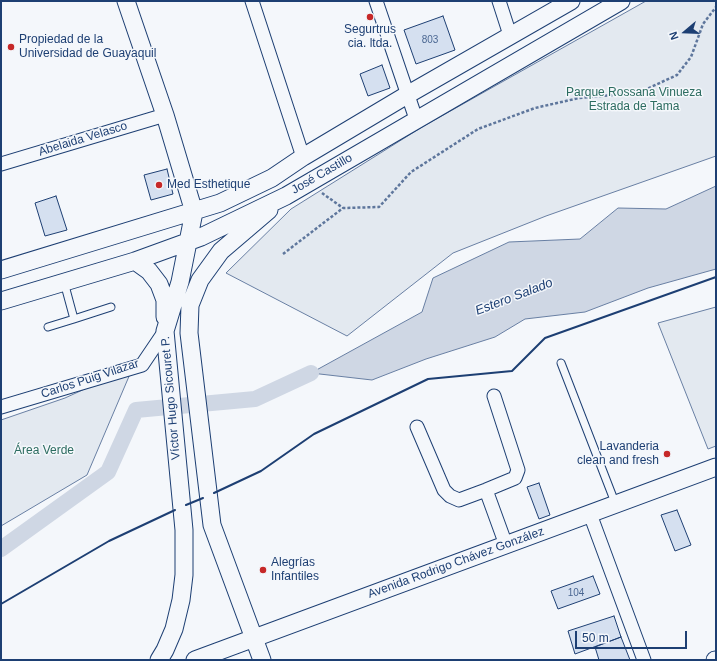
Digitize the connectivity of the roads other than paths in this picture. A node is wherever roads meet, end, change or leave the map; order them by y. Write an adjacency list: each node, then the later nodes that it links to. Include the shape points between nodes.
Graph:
1 (126, 1): 9 (street, Víctor Hugo Sicouret P.)
2 (252, 1): 11 (street)
3 (376, 1): 8 (street)
4 (499, 1): 7 (street)
5 (571, 1): 7 (street, José Castillo)
6 (621, 1): 10 (street, José Castillo)
7 (510, 35): 8 (street, José Castillo)
8 (407, 95): 10 (street); 11 (street, José Castillo)
9 (165, 115): 12 (street, Abelaida Velasco); 14 (street, Víctor Hugo Sicouret P.)
10 (416, 119): 13 (street, José Castillo)
11 (303, 157): 14 (street, José Castillo, via 272,178 220,203)
12 (1, 164)
13 (286, 196): 15 (street, José Castillo); 33 (street, Víctor Hugo Sicouret P., via 221,251 200,280 190,305 189,333 212,525)
14 (194, 212): 15 (street, Víctor Hugo Sicouret P.); 17 (street, José Castillo)
15 (188, 242): 16 (street, José Castillo); 23 (street, Víctor Hugo Sicouret P.)
16 (135, 261): 18 (street, José Castillo); 23 (street, via 149,271 159,284 165,300)
17 (1, 270)
18 (64, 282): 19 (street, José Castillo); 21 (lane)
19 (1, 300)
20 (112, 307): 21 (lane)
21 (74, 318): 22 (lane)
22 (48, 327)
23 (166, 336): 26 (street, Carlos Puig Vilazar, via 142,365); 34 (street, Víctor Hugo Sicouret P., via 184,530 184,575 174,629)
24 (561, 363): 30 (lane)
25 (494, 396): 29 (street, via 518,470 515,478)
26 (1, 407)
27 (417, 427): 29 (street, via 444,490 450,496 459,500)
28 (716, 467): 30 (street, Avenida Rodrigo Chávez González)
29 (486, 490): 32 (street)
30 (616, 505): 31 (street, Avenida Rodrigo Chávez González)
31 (590, 514): 32 (street, Avenida Rodrigo Chávez González); 37 (street)
32 (506, 545): 33 (street, Avenida Rodrigo Chávez González)
33 (253, 638): 35 (street, Avenida Rodrigo Chávez González); 36 (street, Víctor Hugo Sicouret P.)
34 (159, 660)
35 (195, 660)
36 (262, 660)
37 (644, 660)

